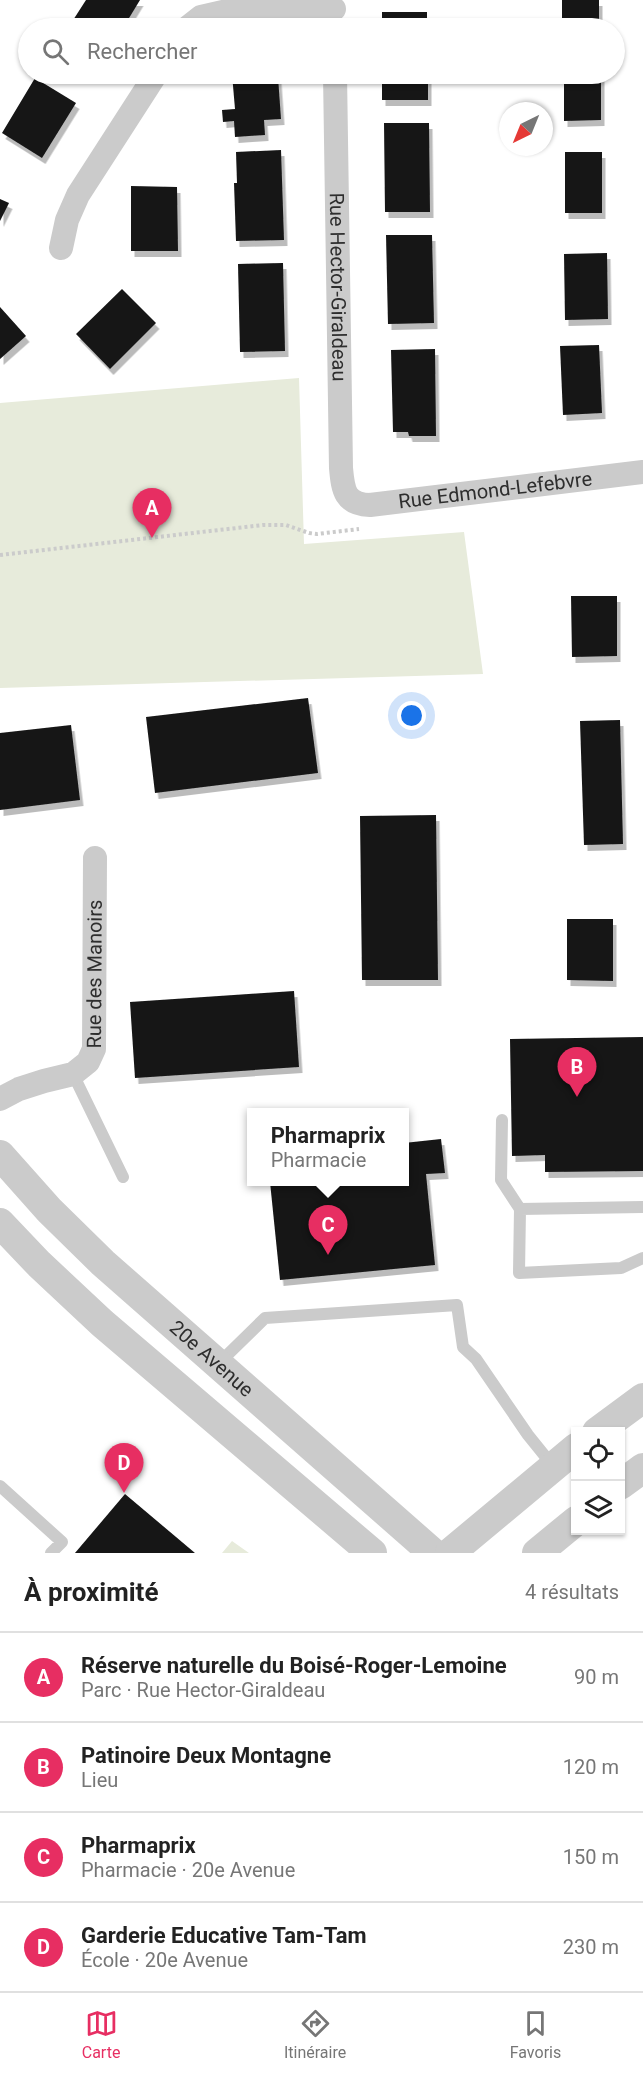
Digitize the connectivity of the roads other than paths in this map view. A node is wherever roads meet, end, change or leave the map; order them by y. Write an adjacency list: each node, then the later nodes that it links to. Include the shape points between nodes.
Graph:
1 (334, 13): 2 (street, via 227,11)
2 (200, 18)
3 (150, 84): 5 (street, via 78,195)
4 (335, 84): 7 (street, Rue Hector-Giraldeau, via 341,468 343,487)
5 (61, 248)
6 (643, 472): 7 (street, Rue Edmond-Lefebvre, via 370,504)
7 (350, 499)
8 (95, 858): 9 (street, Rue des Manoirs, via 95,1044 88,1062)
9 (74, 1074): 10 (street, Rue des Manoirs, via 28,1086); 13 (lane)
10 (0, 1099)
11 (502, 1120): 15 (lane, via 501,1180)
12 (0, 1155): 18 (street, 20e Avenue, via 75,1236)
13 (123, 1177)
14 (643, 1207): 15 (lane)
15 (520, 1209): 17 (lane, via 519,1273 621,1268)
16 (0, 1222): 27 (street, via 102,1323)
17 (643, 1258)
18 (218, 1364): 21 (lane, via 265,1318 457,1305 463,1347 476,1359 528,1435); 28 (street, 20e Avenue)
19 (643, 1398): 20 (street)
20 (603, 1427)
21 (564, 1457): 29 (street)
22 (643, 1468): 23 (street)
23 (625, 1482)
24 (0, 1486): 26 (lane, via 62,1542)
25 (571, 1525): 30 (street)
26 (51, 1553)
27 (372, 1553)
28 (432, 1553)
29 (450, 1553)
30 (537, 1553)

